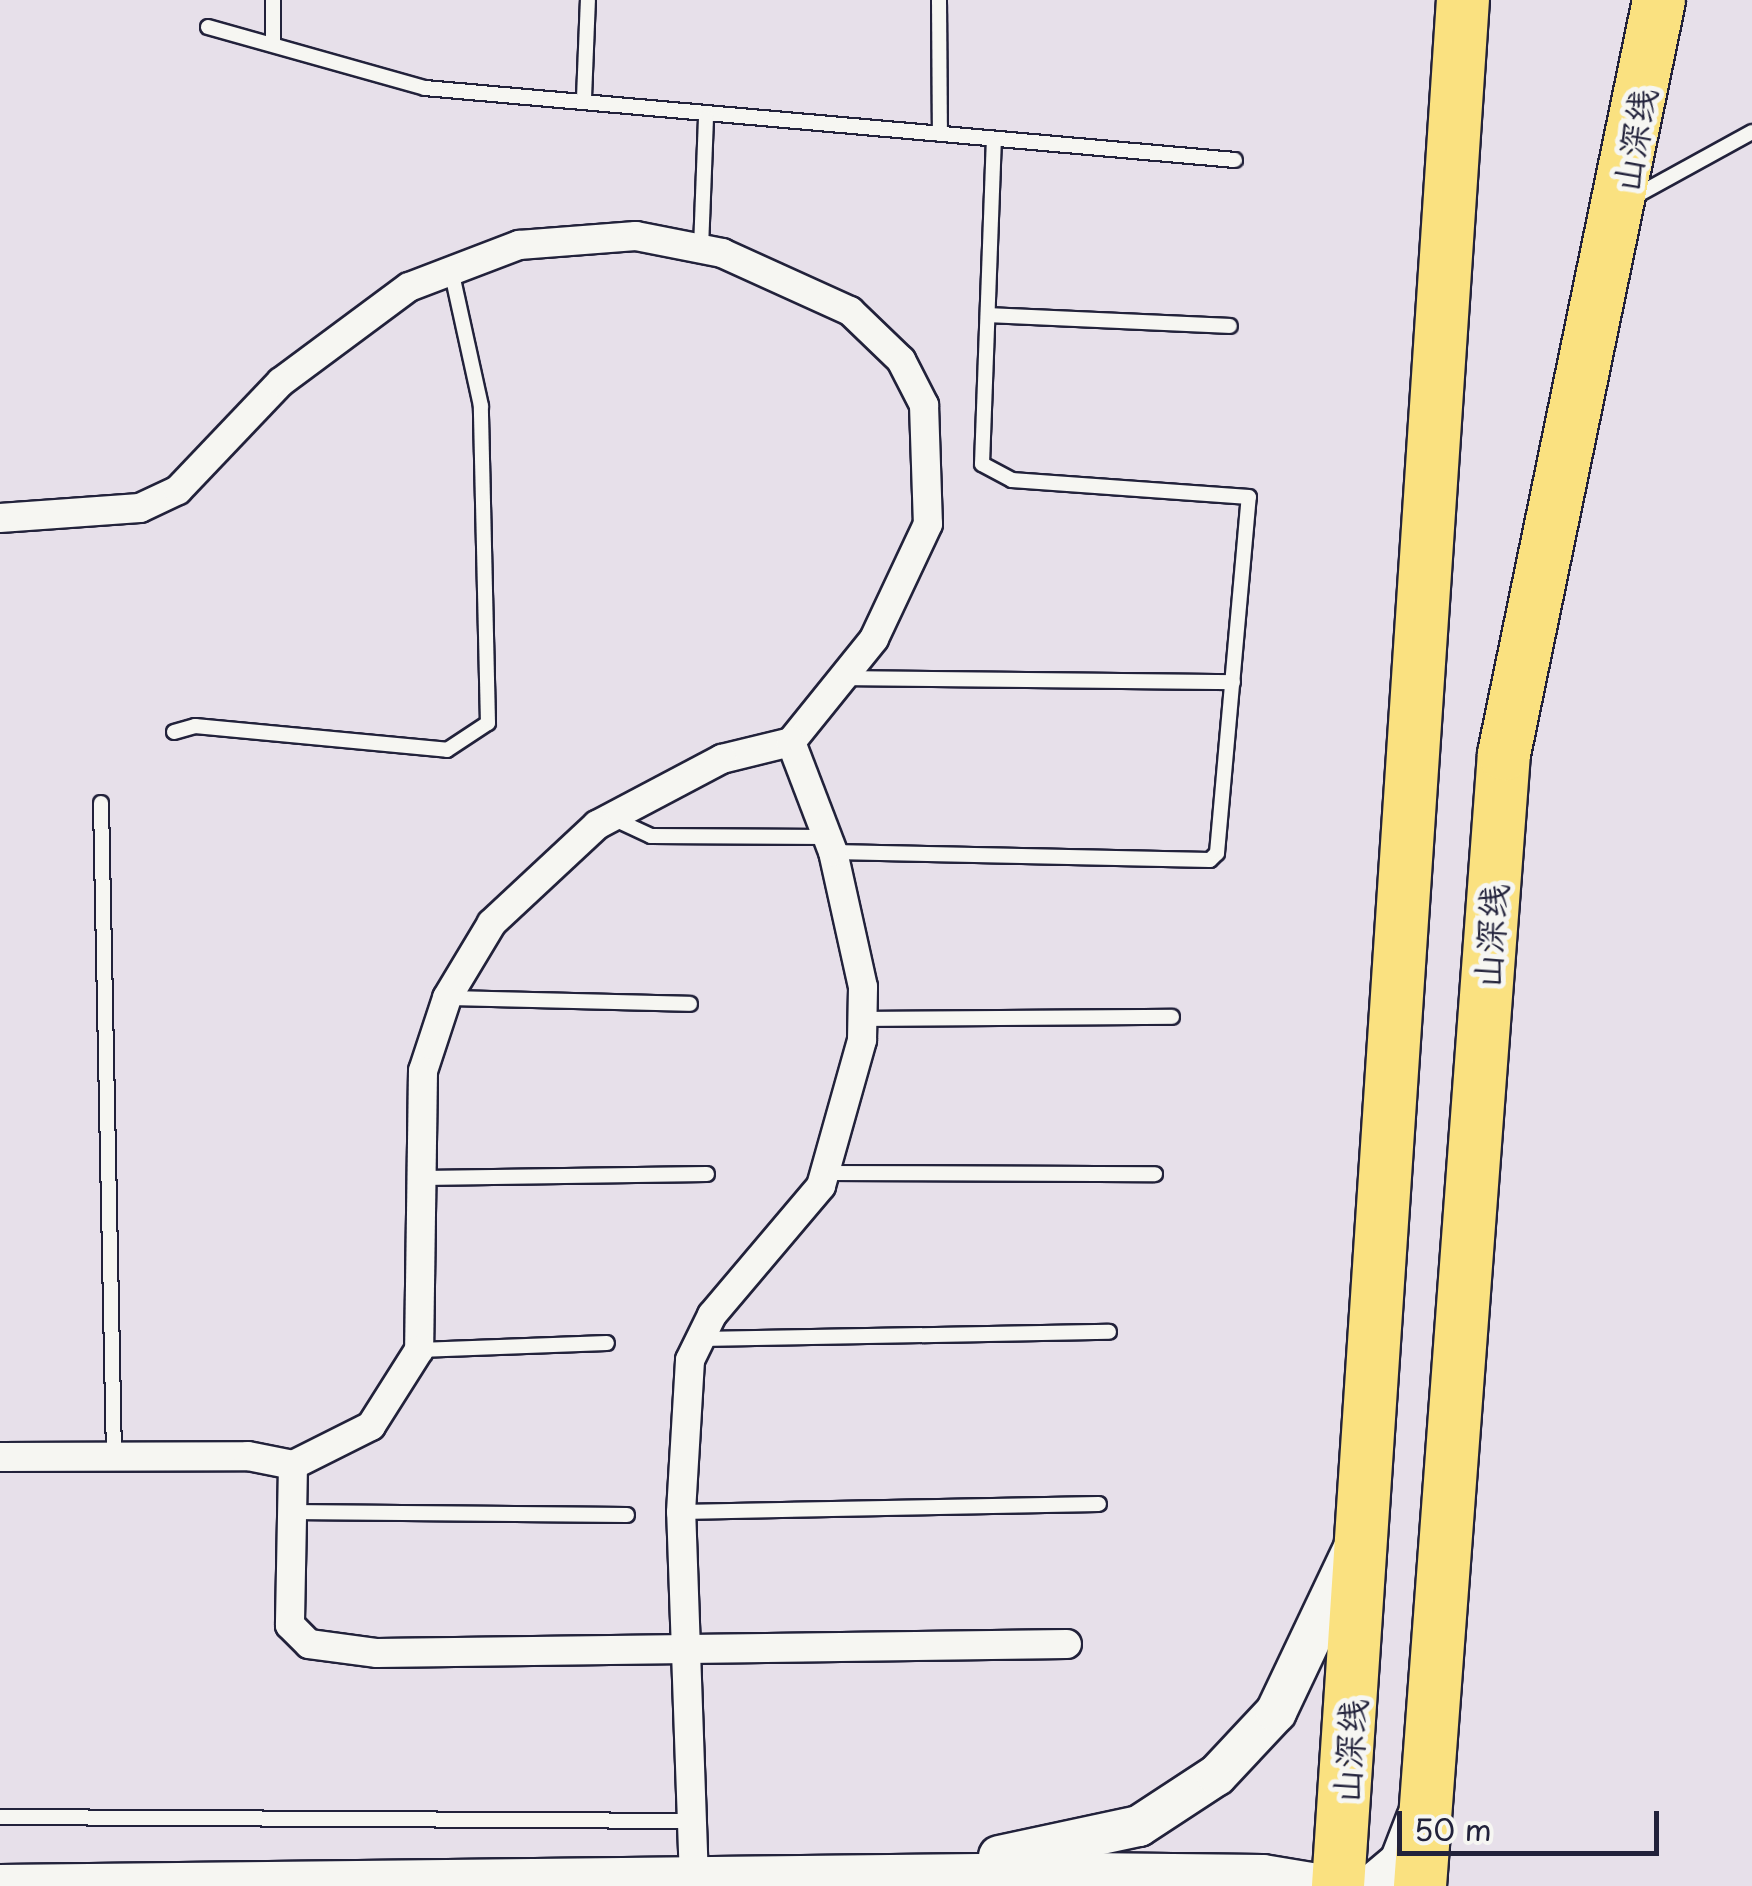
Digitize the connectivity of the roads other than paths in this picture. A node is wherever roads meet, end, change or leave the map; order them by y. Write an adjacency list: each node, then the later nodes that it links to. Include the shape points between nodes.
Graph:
1 (273, 0): 7 (lane)
2 (588, 0): 8 (lane)
3 (939, 0): 11 (lane)
4 (1462, 0): 46 (highway, 山深线)
5 (1660, 0): 14 (highway, 山深线)
6 (208, 27): 7 (lane)
7 (273, 41): 8 (lane, via 397,83)
8 (584, 98): 9 (lane)
9 (706, 118): 11 (lane); 15 (lane)
10 (1752, 132): 14 (lane)
11 (940, 134): 12 (lane)
12 (994, 144): 13 (lane); 17 (lane)
13 (1235, 160)
14 (1622, 203): 49 (highway, 山深线, via 1504,754)
15 (702, 248): 16 (street, via 636,236 576,239 519,245); 20 (street, via 850,312 902,360 924,405 928,524 910,576)
16 (451, 268): 19 (street, via 409,287 281,382 178,490 140,508); 22 (lane, via 481,406 488,723 447,750 196,726)
17 (988, 315): 18 (lane); 21 (lane, via 982,464 991,474 1248,496)
18 (1230, 326)
19 (0, 518)
20 (843, 678): 21 (lane); 23 (street)
21 (1233, 682): 26 (lane, via 1210,860)
22 (174, 732)
23 (792, 742): 25 (street, via 722,758); 26 (street)
24 (101, 803): 40 (lane)
25 (610, 817): 26 (lane, via 651,836); 27 (street, via 492,923)
26 (831, 844): 30 (street)
27 (447, 998): 28 (lane); 34 (street, via 423,1071)
28 (690, 1004)
29 (1172, 1017): 30 (lane)
30 (863, 1019): 31 (street)
31 (825, 1173): 33 (lane); 36 (street)
32 (707, 1174): 34 (lane)
33 (1156, 1174)
34 (422, 1178): 38 (street)
35 (1109, 1332): 36 (lane)
36 (700, 1339): 44 (street, via 680,1412)
37 (607, 1344): 38 (lane)
38 (418, 1350): 41 (street, via 371,1426)
39 (0, 1456): 40 (street)
40 (114, 1456): 41 (street)
41 (293, 1465): 43 (street)
42 (1099, 1504): 44 (lane)
43 (290, 1512): 45 (lane); 48 (street, via 290,1624 309,1644 378,1653)
44 (681, 1512): 48 (street)
45 (627, 1515)
46 (1361, 1531): 52 (main road, via 1276,1712 1217,1774 1139,1826); 57 (highway, 山深线)
47 (1067, 1644): 48 (street)
48 (682, 1650): 51 (street)
49 (1427, 1740): 58 (main road, via 1416,1827 1400,1862); 59 (highway, 山深线)
50 (0, 1817): 51 (lane)
51 (691, 1821): 54 (street)
52 (869, 1883): 54 (main road); 55 (main road); 56 (main road, via 1212,1874)
53 (0, 1885): 54 (main road)
54 (692, 1885)
55 (1028, 1886)
56 (1329, 1886)
57 (1338, 1886)
58 (1370, 1886)
59 (1420, 1886)

